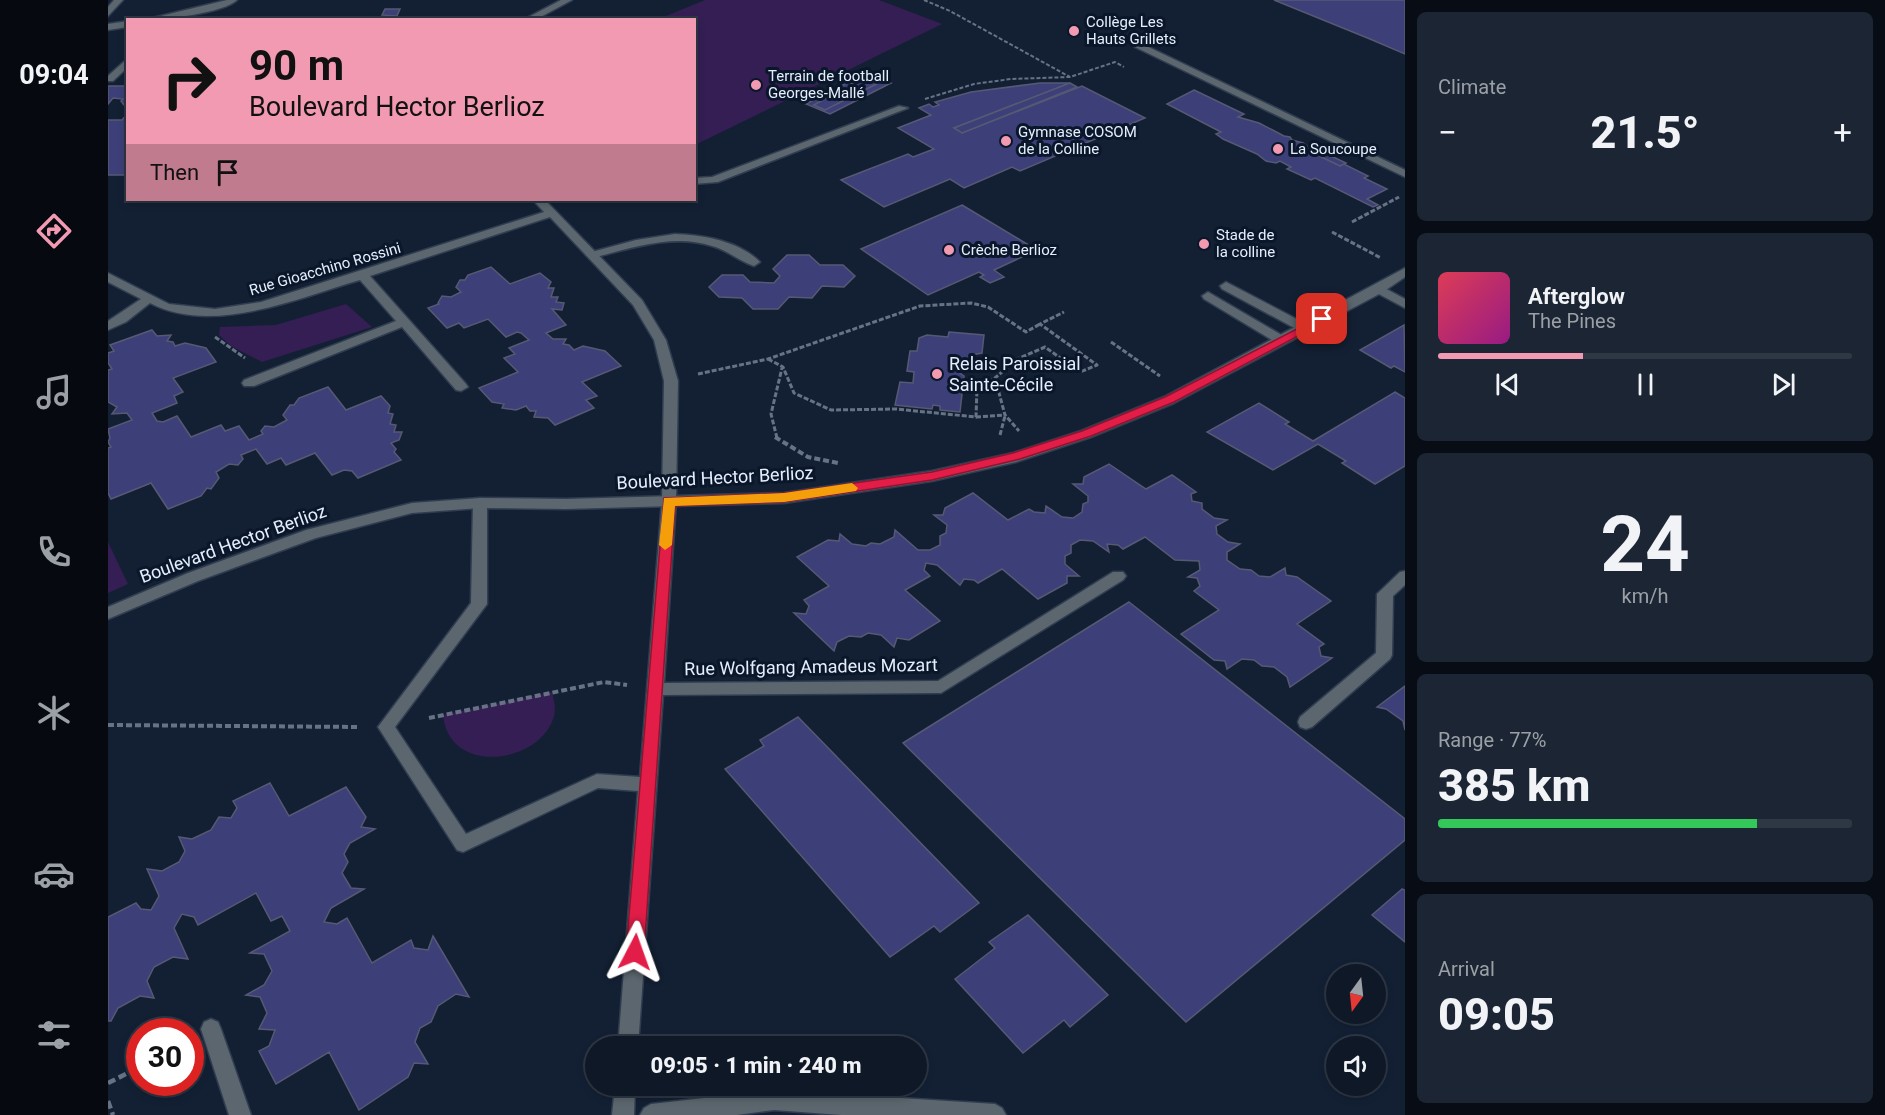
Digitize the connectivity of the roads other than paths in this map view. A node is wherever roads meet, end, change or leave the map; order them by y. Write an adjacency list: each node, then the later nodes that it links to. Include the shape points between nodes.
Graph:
1 (119, 0): 4 (street)
2 (233, 0): 5 (street)
3 (568, 0): 6 (street)
4 (108, 13)
5 (158, 18)
6 (531, 18)
7 (126, 24): 8 (street)
8 (108, 27)
9 (1138, 45): 13 (street)
10 (126, 63): 11 (street)
11 (110, 79)
12 (903, 108): 14 (street, via 714,180)
13 (1405, 174)
14 (696, 181)
15 (540, 201): 16 (street)
16 (552, 213): 17 (street); 20 (street, Rue Gioacchino Rossini)
17 (592, 255): 18 (street, via 673,236 708,239); 33 (street, via 638,303 660,340 671,381)
18 (754, 262)
19 (1405, 272): 23 (street, Boulevard Hector Berlioz)
20 (362, 276): 25 (street, Rue Gioacchino Rossini, via 263,305 215,313 166,307); 27 (street)
21 (108, 277): 25 (street, Rue Gioacchino Rossini)
22 (1226, 286): 29 (street)
23 (1378, 289): 26 (street); 29 (street, Boulevard Hector Berlioz)
24 (1208, 296): 30 (street)
25 (149, 298): 28 (street)
26 (1405, 304)
27 (402, 323): 31 (street); 32 (street)
28 (108, 326)
29 (1304, 328): 30 (street, Boulevard Hector Berlioz)
30 (1281, 340): 33 (street, Boulevard Hector Berlioz, via 1169,399 1086,434 1016,456 932,476 784,498)
31 (249, 383)
32 (461, 387)
33 (669, 501): 34 (street, Boulevard Hector Berlioz); 38 (street)
34 (480, 503): 37 (street, Boulevard Hector Berlioz, via 412,508 311,534 192,577); 40 (street, via 479,604 387,727 463,844 597,781)
35 (1118, 576): 38 (street, Rue Wolfgang Amadeus Mozart, via 941,687)
36 (1405, 576): 39 (street, via 1385,594 1384,655)
37 (108, 613)
38 (655, 689): 40 (street)
39 (1306, 722)
40 (648, 785): 42 (street)
41 (211, 1029): 44 (street)
42 (629, 1036)
43 (624, 1096): 45 (street)
44 (240, 1115)
45 (623, 1115)
46 (651, 1115): 47 (street, via 774,1100)
47 (994, 1115)

